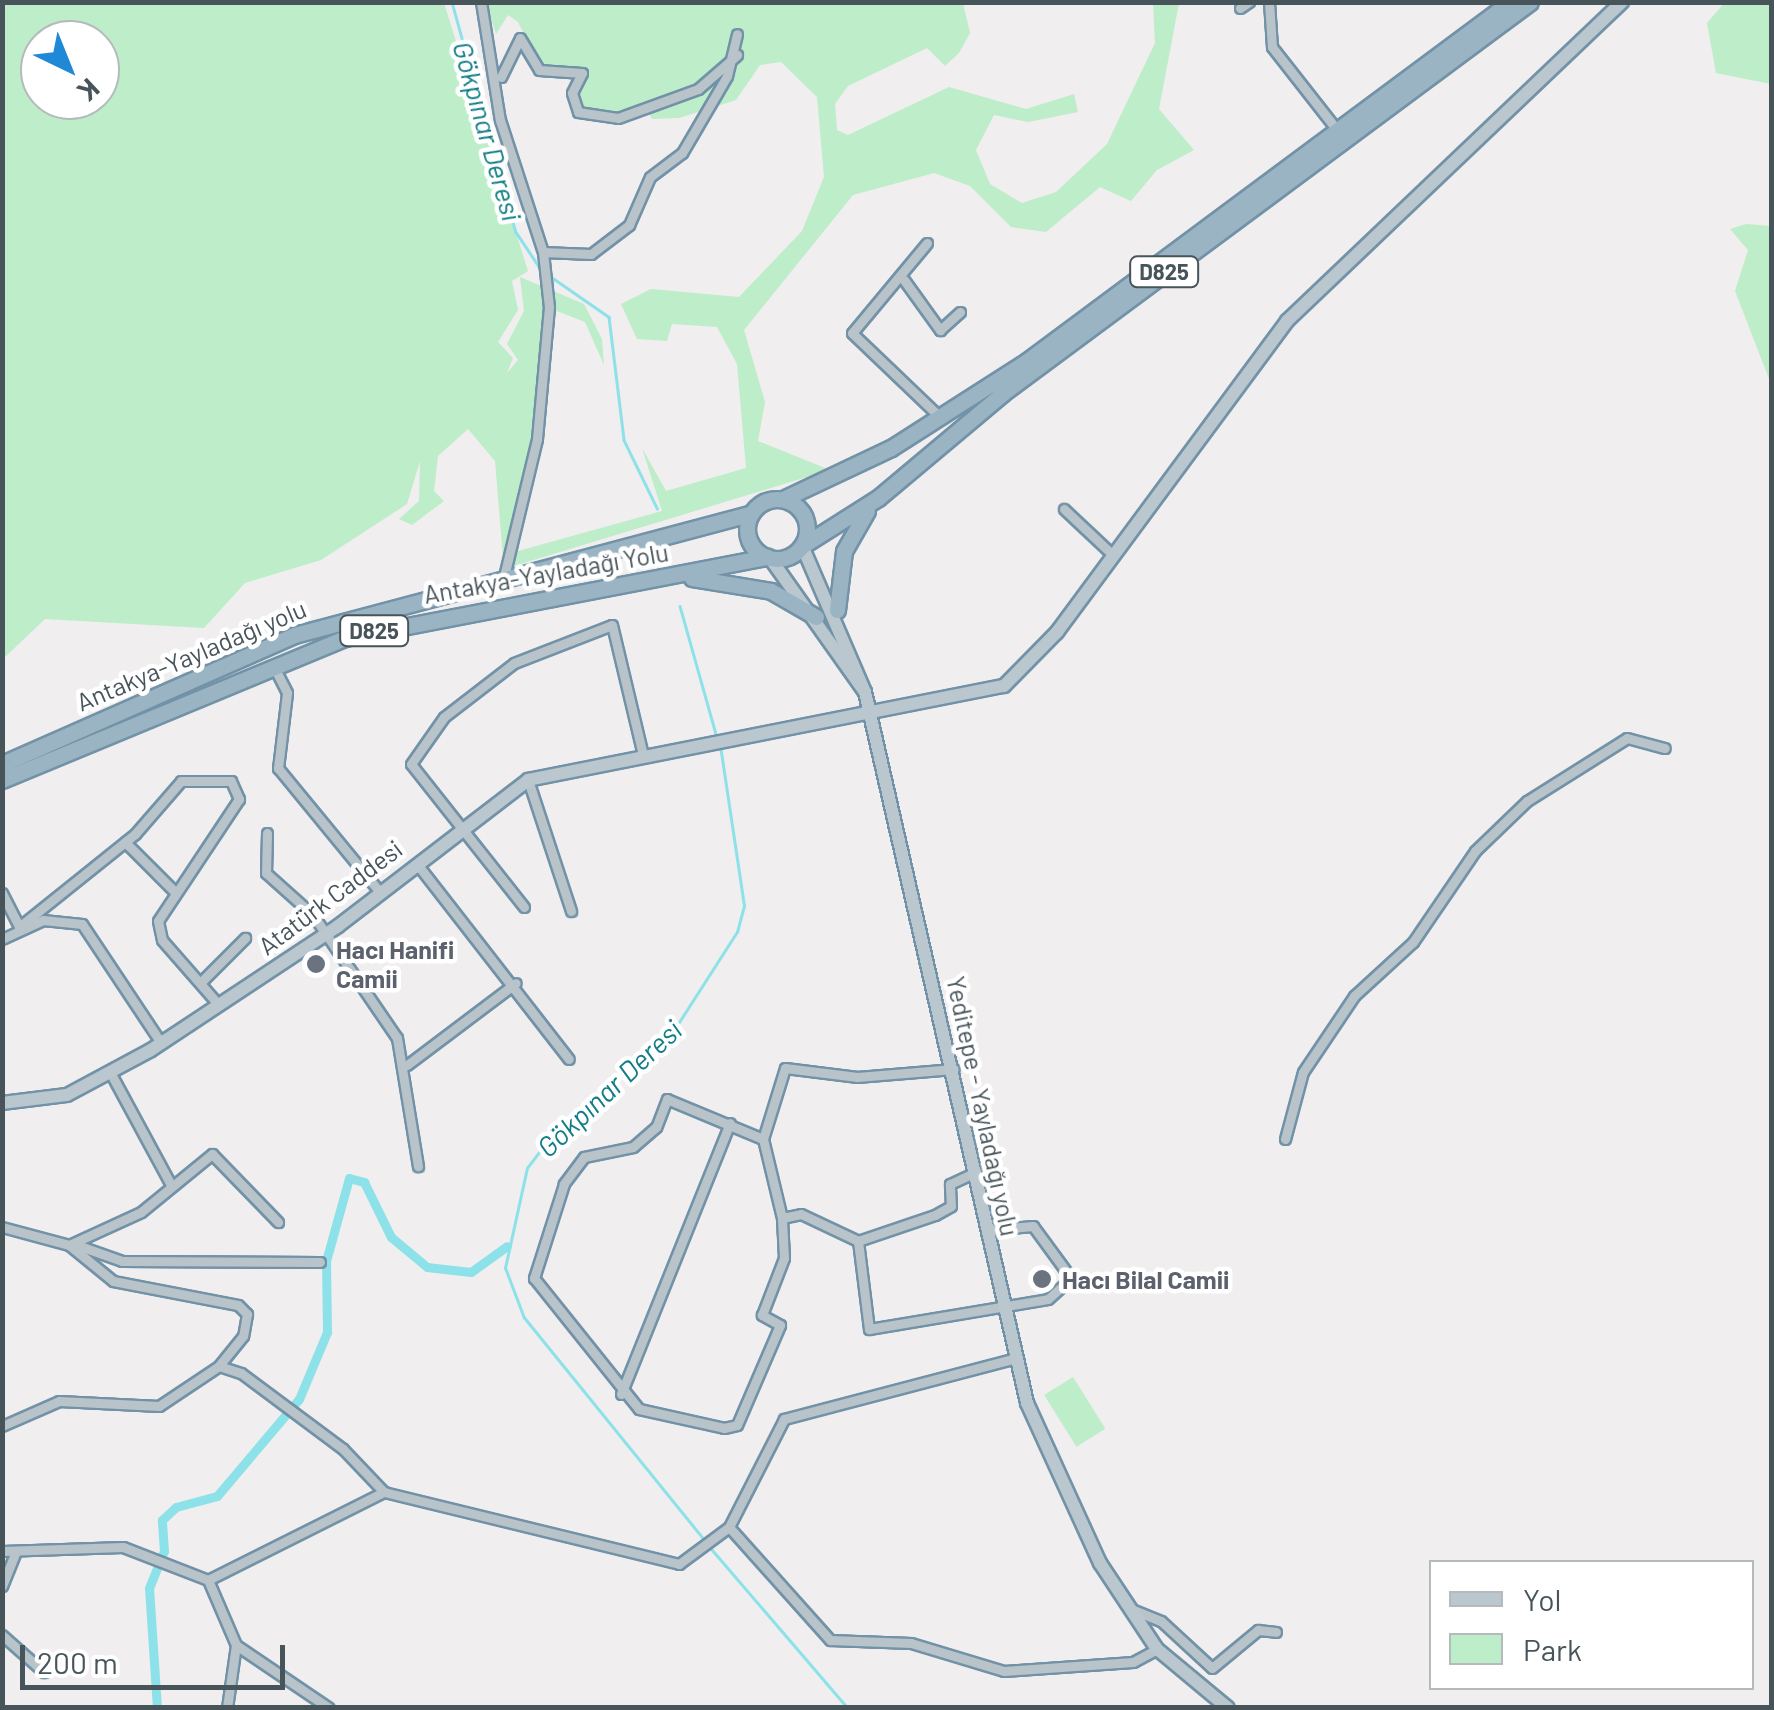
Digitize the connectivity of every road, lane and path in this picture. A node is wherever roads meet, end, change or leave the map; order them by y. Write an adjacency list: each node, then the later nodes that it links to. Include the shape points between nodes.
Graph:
1 (481, 2): 8 (street)
2 (1269, 2): 9 (street, via 1272,47)
3 (1510, 2): 9 (highway, D825)
4 (1530, 2): 15 (highway, D825, via 1003,393)
5 (1622, 2): 20 (main road, Atatürk Caddesi, via 1299,307)
6 (737, 34): 7 (street)
7 (737, 55): 8 (street, via 698,90 618,118 580,113 572,96 582,73 539,70 520,38); 11 (street, via 684,150 652,175 624,230 591,254)
8 (498, 84): 11 (street, via 500,120)
9 (1336, 130): 14 (highway, D825)
10 (927, 244): 12 (street)
11 (540, 255): 23 (street, via 549,355)
12 (904, 280): 13 (street, via 940,330); 14 (street, via 852,333)
13 (960, 312)
14 (941, 418): 16 (highway, D825)
15 (878, 498): 19 (highway, D825); 24 (highway, via 844,551)
16 (783, 499): 18 (highway); 19 (highway, via 805,519)
17 (1064, 509): 20 (street)
18 (751, 513): 21 (highway, via 748,539); 23 (highway, Antakya-Yayladağı yolu / D825)
19 (802, 546): 21 (highway); 24 (main road, Yeditepe - Yayladağı yolu)
20 (1113, 555): 28 (main road, Atatürk Caddesi, via 1037,658 1004,686)
21 (768, 558): 22 (highway, Antakya-Yayladağı Yolu / D825); 25 (main road, Yeditepe - Yayladağı yolu)
22 (673, 578): 25 (highway, via 771,591); 26 (highway, Antakya-Yayladağı Yolu / D825, via 444,614)
23 (503, 581): 31 (highway, Antakya-Yayladağı yolu / D825, via 294,635)
24 (836, 610): 27 (main road, Yeditepe - Yayladağı yolu)
25 (816, 617): 27 (main road, Yeditepe - Yayladağı yolu)
26 (272, 664): 32 (highway, Antakya-Yayladağı Yolu / D825); 39 (street, via 287,693 278,768)
27 (865, 692): 28 (main road, Yeditepe - Yayladağı yolu)
28 (869, 713): 30 (main road, Atatürk Caddesi); 53 (main road, Yeditepe - Yayladağı yolu)
29 (1665, 748): 58 (street, via 1627,738 1527,801 1475,851 1413,942 1354,996 1302,1072)
30 (642, 751): 33 (main road, Atatürk Caddesi); 34 (street, via 612,625 514,662 444,717 411,764)
31 (2, 764)
32 (2, 780)
33 (528, 780): 34 (main road, Atatürk Caddesi); 42 (street)
34 (461, 828): 37 (main road, Atatürk Caddesi); 41 (street)
35 (267, 834): 44 (street, via 266,873 314,914)
36 (125, 842): 38 (street); 38 (street, via 181,781 231,780 238,799); 43 (street)
37 (415, 862): 39 (main road, Atatürk Caddesi); 47 (street)
38 (174, 890): 48 (street, via 158,927)
39 (380, 891): 44 (main road, Atatürk Caddesi)
40 (2, 893): 43 (street)
41 (524, 907)
42 (571, 910)
43 (19, 926): 46 (street); 50 (street, via 82,924)
44 (321, 935): 49 (main road, Atatürk Caddesi); 52 (street, via 398,1038)
45 (245, 938): 48 (street)
46 (2, 939)
47 (516, 982): 51 (street); 52 (street)
48 (200, 983): 49 (street)
49 (218, 1004): 50 (main road, Atatürk Caddesi)
50 (161, 1043): 54 (main road, Atatürk Caddesi)
51 (569, 1059)
52 (406, 1065): 59 (street)
53 (954, 1069): 57 (street, via 857,1077 786,1068); 60 (main road, Yeditepe - Yayladağı yolu)
54 (110, 1072): 55 (main road, Atatürk Caddesi, via 67,1095); 61 (street)
55 (2, 1103)
56 (730, 1123): 57 (street); 72 (street); 72 (street, via 667,1100 633,1147 584,1156 564,1184 534,1278)
57 (763, 1139): 62 (street)
58 (1285, 1139)
59 (418, 1166)
60 (976, 1172): 65 (main road, Yeditepe - Yayladağı yolu); 66 (street, via 950,1184 950,1206 935,1215)
61 (170, 1183): 63 (street, via 212,1154); 67 (street, via 141,1212)
62 (782, 1218): 66 (street, via 801,1214); 72 (street, via 784,1258 762,1316 780,1325 737,1425 639,1409)
63 (278, 1222)
64 (2, 1227): 67 (street)
65 (987, 1230): 69 (main road, Yeditepe - Yayladağı yolu); 69 (street, via 1034,1226 1069,1268 1048,1299)
66 (858, 1241): 69 (street, via 869,1329)
67 (70, 1244): 68 (street, via 122,1261); 71 (street, via 112,1280 238,1304 247,1314 243,1336)
68 (320, 1262)
69 (1001, 1303): 70 (main road, Yeditepe - Yayladağı yolu)
70 (1016, 1358): 75 (street, via 784,1419); 80 (main road, Yeditepe - Yayladağı yolu, via 1100,1563)
71 (219, 1366): 73 (street, via 159,1406 59,1402); 74 (street, via 242,1372)
72 (622, 1394)
73 (2, 1426)
74 (384, 1492): 75 (street, via 679,1564); 78 (street)
75 (725, 1528): 84 (street, via 830,1640 911,1643 1004,1672 1133,1662)
76 (2, 1551): 77 (street)
77 (14, 1554): 78 (street, via 152,1553); 79 (street)
78 (208, 1580): 83 (street)
79 (2, 1586)
80 (1131, 1610): 81 (street, via 1161,1621 1212,1668 1258,1630); 84 (main road, Yeditepe - Yayladağı yolu)
81 (1276, 1632)
82 (2, 1635): 85 (street)
83 (236, 1646): 86 (street); 87 (street)
84 (1158, 1649): 88 (main road, Yeditepe - Yayladağı yolu)
85 (44, 1672)
86 (227, 1708)
87 (329, 1708)
88 (1228, 1708)

